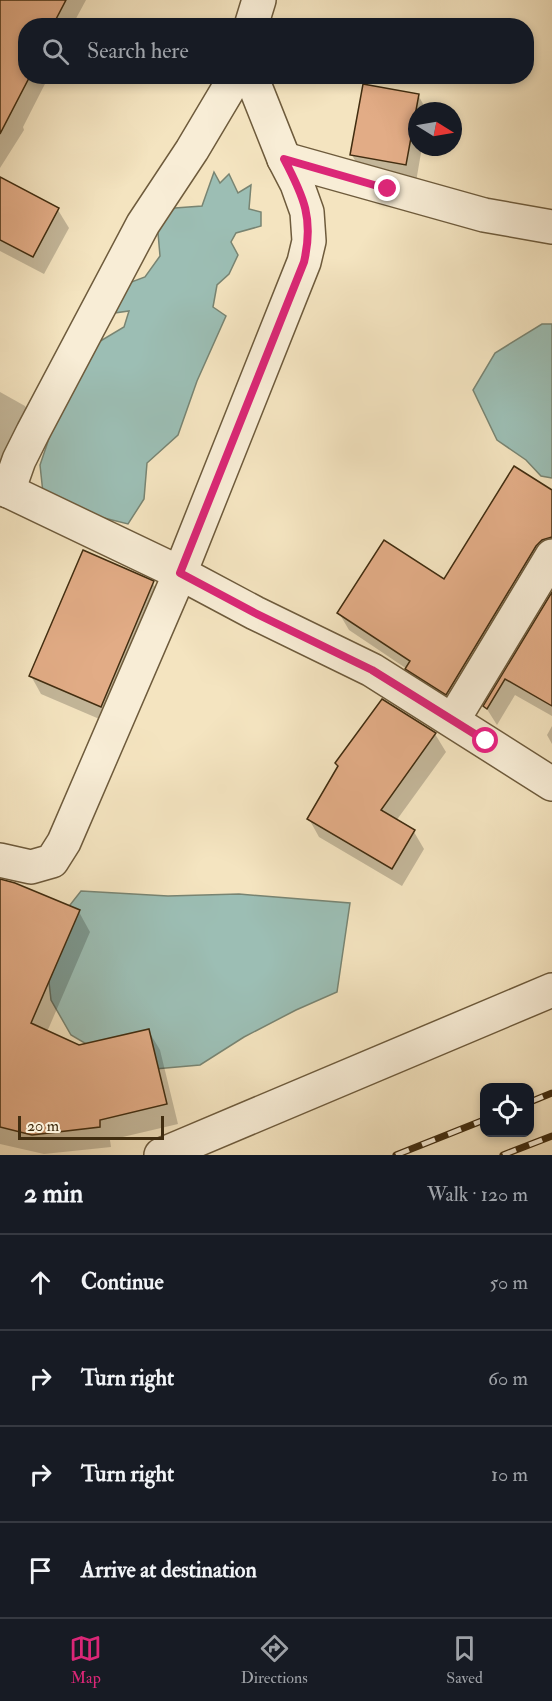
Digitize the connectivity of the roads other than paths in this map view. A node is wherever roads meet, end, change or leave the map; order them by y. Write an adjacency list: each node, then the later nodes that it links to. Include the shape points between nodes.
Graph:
1 (259, 0): 2 (street)
2 (253, 18)
3 (231, 84): 7 (street, via 143,224)
4 (254, 84): 5 (street)
5 (284, 159): 6 (street, via 483,215); 9 (street, via 307,212 309,241 304,262)
6 (552, 227)
7 (4, 489): 9 (street)
8 (552, 556): 10 (street)
9 (180, 573): 10 (street, via 372,670); 12 (street, via 64,842 52,861 31,867)
10 (453, 720): 11 (street)
11 (552, 784)
12 (0, 860)
13 (552, 990): 14 (street)
14 (161, 1155)

